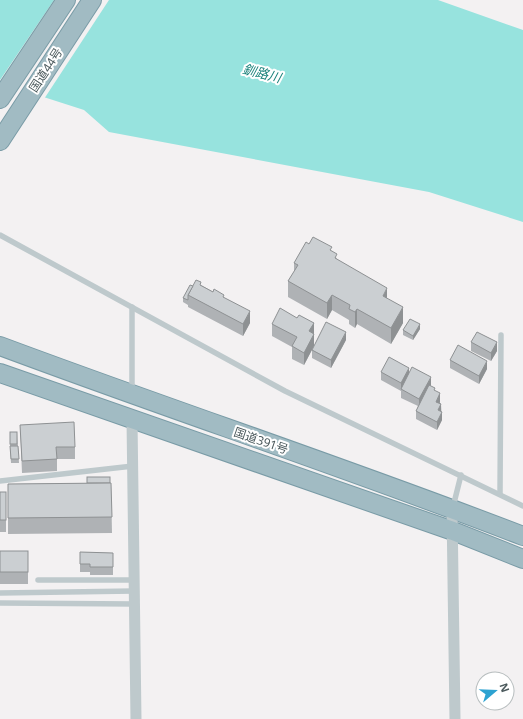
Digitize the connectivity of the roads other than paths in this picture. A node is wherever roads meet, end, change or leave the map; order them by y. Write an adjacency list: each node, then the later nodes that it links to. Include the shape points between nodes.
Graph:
1 (66, 0): 3 (highway, 国道44号)
2 (92, 0): 4 (highway, 国道44号)
3 (0, 99)
4 (0, 141)
5 (0, 235): 6 (lane)
6 (132, 307): 10 (lane); 13 (lane, via 285,391)
7 (501, 335): 15 (lane)
8 (0, 346): 10 (highway, 国道391号)
9 (0, 373): 11 (highway, 国道391号)
10 (132, 396): 17 (highway, 国道391号)
11 (132, 420): 12 (street); 18 (highway, 国道391号)
12 (133, 466): 14 (lane); 22 (street)
13 (461, 474): 15 (lane); 17 (lane)
14 (0, 481)
15 (500, 494): 16 (lane)
16 (523, 506)
17 (452, 509): 18 (street); 19 (highway, 国道391号)
18 (453, 530): 20 (highway, 国道391号); 27 (street)
19 (523, 536)
20 (523, 559)
21 (38, 580): 22 (lane)
22 (134, 586): 23 (lane); 25 (street)
23 (0, 593)
24 (0, 603): 25 (lane)
25 (134, 604): 26 (street)
26 (136, 719)
27 (455, 719)

